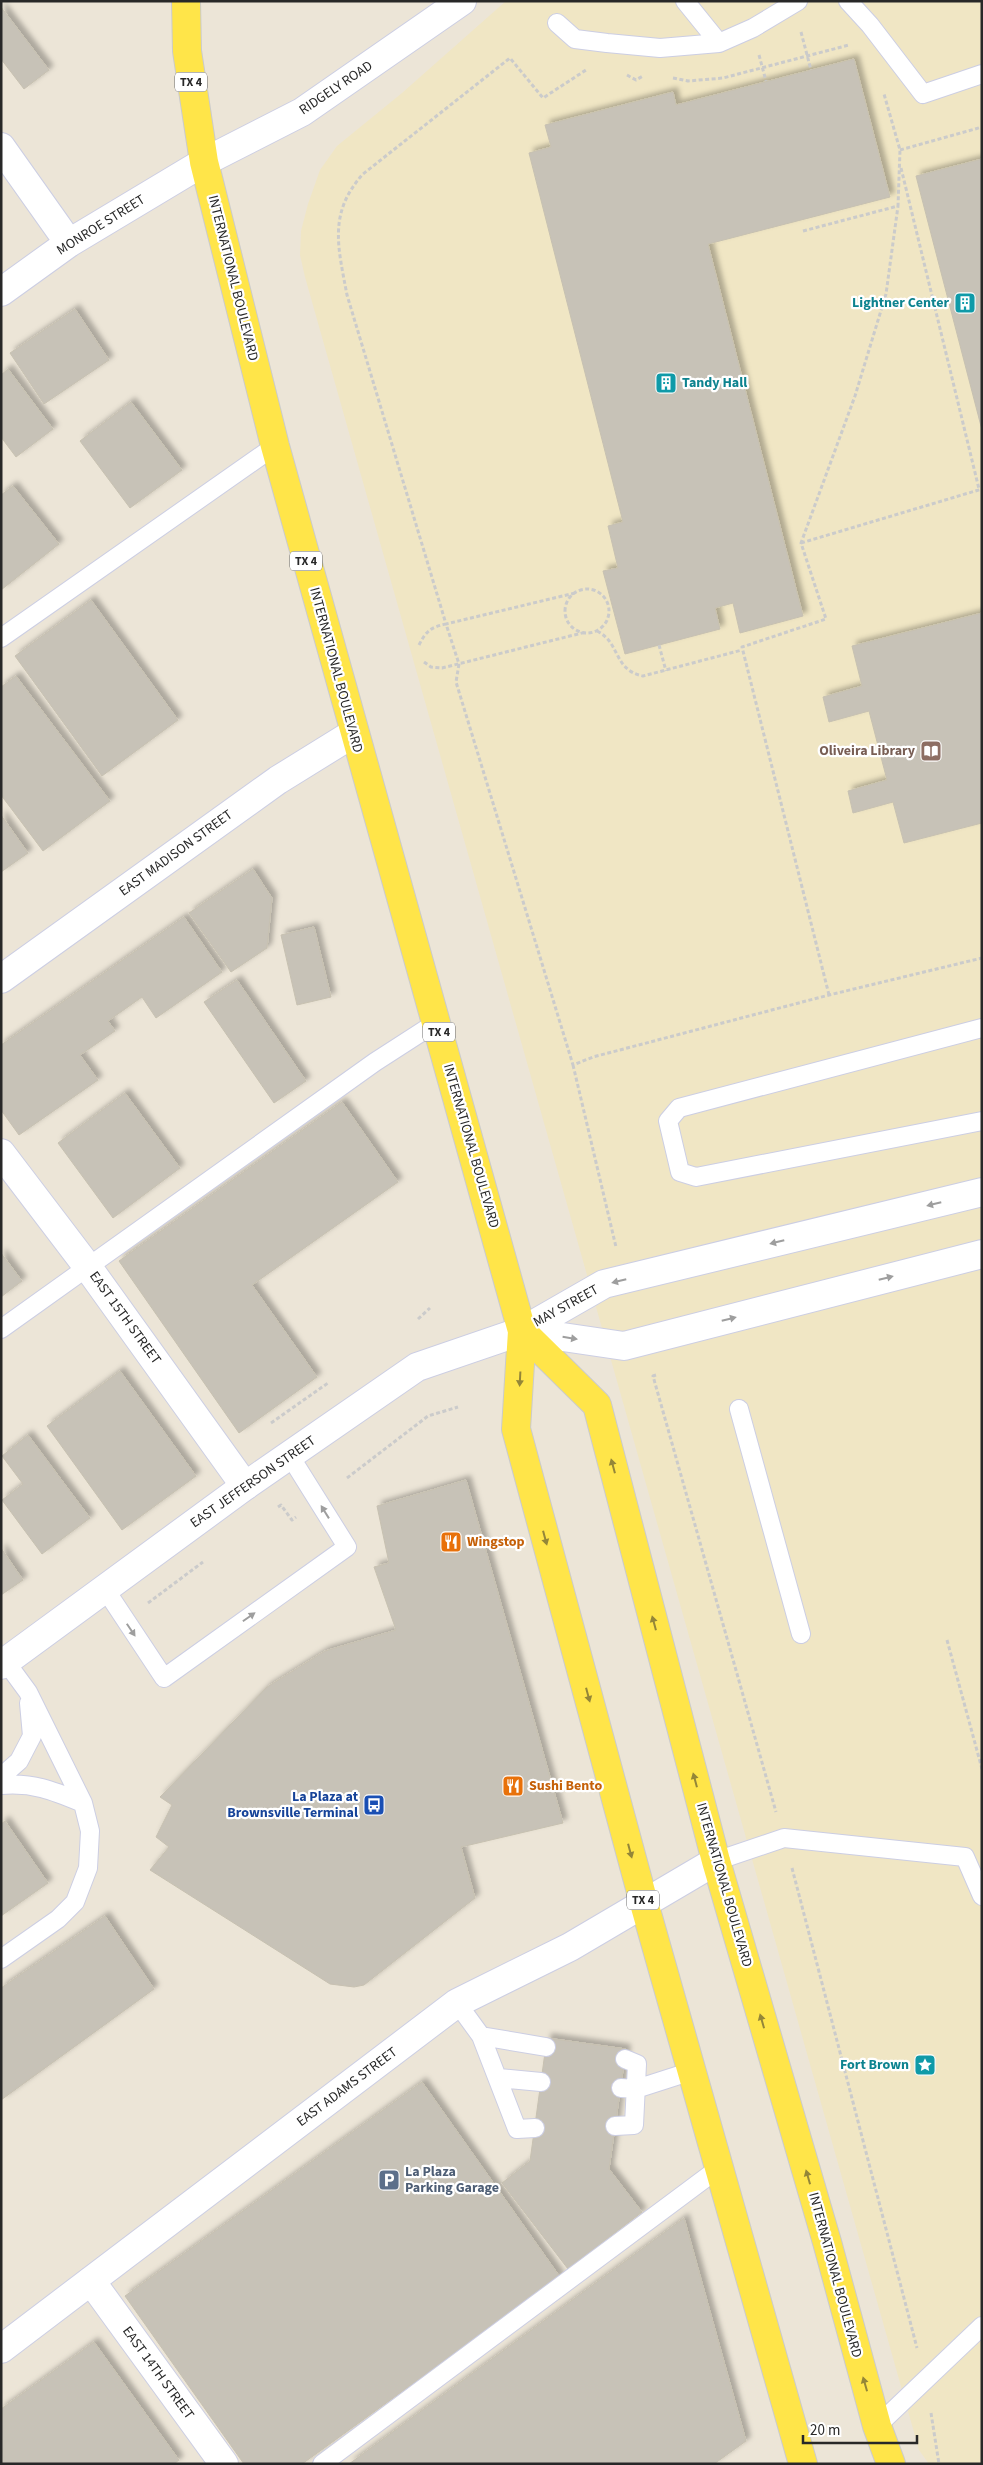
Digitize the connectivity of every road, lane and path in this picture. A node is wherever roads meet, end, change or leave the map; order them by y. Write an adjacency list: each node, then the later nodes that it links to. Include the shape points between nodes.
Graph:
1 (186, 1): 25 (main road, INTERNATIONAL BOULEVARD / TX 4, via 187,51)
2 (462, 1): 25 (street, RIDGELY ROAD, via 302,112)
3 (685, 1): 8 (lane)
4 (798, 1): 8 (lane)
5 (848, 1): 16 (lane, via 923,94)
6 (557, 23): 8 (lane, via 575,39 607,43 660,48)
7 (800, 28): 11 (path)
8 (720, 43)
9 (856, 44): 11 (path)
10 (758, 53): 12 (path)
11 (807, 56): 12 (path); 14 (path)
12 (762, 66): 18 (path, via 704,81); 19 (path)
13 (595, 70): 34 (path, via 580,73 544,98 510,58 376,162 349,190 340,212 337,241 347,295)
14 (811, 70)
15 (650, 73): 17 (path, via 636,80)
16 (982, 74)
17 (620, 75)
18 (664, 76)
19 (766, 82)
20 (884, 92): 23 (path)
21 (982, 127): 23 (path)
22 (1, 147): 28 (street)
23 (900, 150): 24 (path)
24 (899, 160): 26 (path); 31 (path)
25 (204, 162): 28 (street, MONROE STREET); 30 (main road, INTERNATIONAL BOULEVARD / TX 4)
26 (898, 206): 27 (path); 32 (path, via 886,294 854,396)
27 (803, 231)
28 (70, 243): 29 (street, MONROE STREET)
29 (1, 292)
30 (275, 446): 37 (lane); 44 (main road, INTERNATIONAL BOULEVARD / TX 4)
31 (980, 489): 32 (path)
32 (801, 543): 40 (path, via 826,619 742,647)
33 (575, 593): 34 (path); 35 (path, via 596,591 607,600 606,621); 36 (path, via 566,604 567,619 576,630)
34 (446, 624): 38 (path, via 426,632); 42 (path)
35 (597, 630): 36 (path); 43 (path, via 612,642 624,667 634,674 643,676)
36 (586, 632): 42 (path)
37 (1, 638)
38 (419, 645)
39 (659, 645): 43 (path)
40 (742, 650): 43 (path); 47 (path)
41 (424, 662): 42 (path, via 431,667 442,668)
42 (460, 664): 50 (path, via 456,682)
43 (666, 671)
44 (354, 734): 46 (street, EAST MADISON STREET, via 278,780); 48 (main road, INTERNATIONAL BOULEVARD / TX 4)
45 (982, 958): 47 (path)
46 (1, 979)
47 (829, 994): 50 (path)
48 (436, 1022): 56 (lane); 60 (main road, INTERNATIONAL BOULEVARD / TX 4)
49 (982, 1028): 51 (lane, via 679,1108 668,1121 680,1172 696,1177)
50 (573, 1065): 54 (path)
51 (982, 1121)
52 (1, 1153): 56 (street, EAST 15TH STREET)
53 (982, 1192): 60 (street, MAY STREET, one-way to 60, via 604,1284)
54 (617, 1251)
55 (982, 1254): 60 (street, MAY STREET, one-way to 55, via 624,1346)
56 (87, 1266): 59 (lane); 68 (street, EAST 15TH STREET)
57 (430, 1308): 58 (path)
58 (418, 1319)
59 (1, 1329)
60 (522, 1330): 66 (street, EAST JEFFERSON STREET, via 417,1367); 83 (main road, INTERNATIONAL BOULEVARD / TX 4, one-way to 60, via 597,1405); 85 (main road, INTERNATIONAL BOULEVARD / TX 4, one-way to 85, via 516,1429)
61 (653, 1376): 82 (path)
62 (328, 1383): 65 (path)
63 (458, 1408): 67 (path, via 428,1416)
64 (739, 1409): 74 (lane)
65 (269, 1425)
66 (290, 1456): 68 (street, EAST JEFFERSON STREET); 72 (lane, one-way to 66, via 164,1678 347,1548)
67 (347, 1478)
68 (245, 1486): 72 (street, EAST JEFFERSON STREET)
69 (273, 1511): 70 (path, via 281,1505 292,1520)
70 (298, 1515)
71 (209, 1558): 73 (path)
72 (105, 1589): 76 (street, EAST JEFFERSON STREET)
73 (145, 1605)
74 (801, 1634)
75 (947, 1640): 78 (path)
76 (4, 1664): 77 (lane)
77 (28, 1692): 79 (lane, via 32,1736 19,1761); 81 (lane)
78 (982, 1769)
79 (1, 1777)
80 (1, 1785): 81 (lane, via 21,1783 52,1790)
81 (83, 1803): 86 (lane, via 90,1831 88,1868 75,1902 58,1919)
82 (784, 1838): 83 (lane); 84 (lane, via 965,1857); 101 (path)
83 (716, 1861): 85 (street, EAST ADAMS STREET); 102 (main road, INTERNATIONAL BOULEVARD / TX 4, one-way to 83)
84 (982, 1896)
85 (644, 1903): 87 (street, EAST ADAMS STREET, via 570,1947); 91 (main road, INTERNATIONAL BOULEVARD / TX 4)
86 (1, 1959)
87 (457, 2003): 88 (lane); 98 (street, EAST ADAMS STREET)
88 (481, 2036): 89 (lane); 92 (lane)
89 (546, 2047)
90 (625, 2059): 94 (lane, via 637,2064)
91 (692, 2071): 94 (lane); 97 (main road, INTERNATIONAL BOULEVARD / TX 4)
92 (499, 2078): 93 (lane); 96 (lane, via 517,2129)
93 (541, 2082)
94 (628, 2089): 95 (lane, via 634,2125)
95 (615, 2126)
96 (535, 2128)
97 (719, 2168): 104 (lane); 105 (main road, INTERNATIONAL BOULEVARD / TX 4)
98 (91, 2281): 100 (street, EAST ADAMS STREET); 103 (street, EAST 14TH STREET)
99 (982, 2326): 101 (lane)
100 (1, 2349)
101 (926, 2380): 102 (lane); 107 (path)
102 (877, 2426): 106 (main road, INTERNATIONAL BOULEVARD / TX 4)
103 (224, 2464)
104 (322, 2464)
105 (803, 2464)
106 (891, 2464)
107 (939, 2464)

